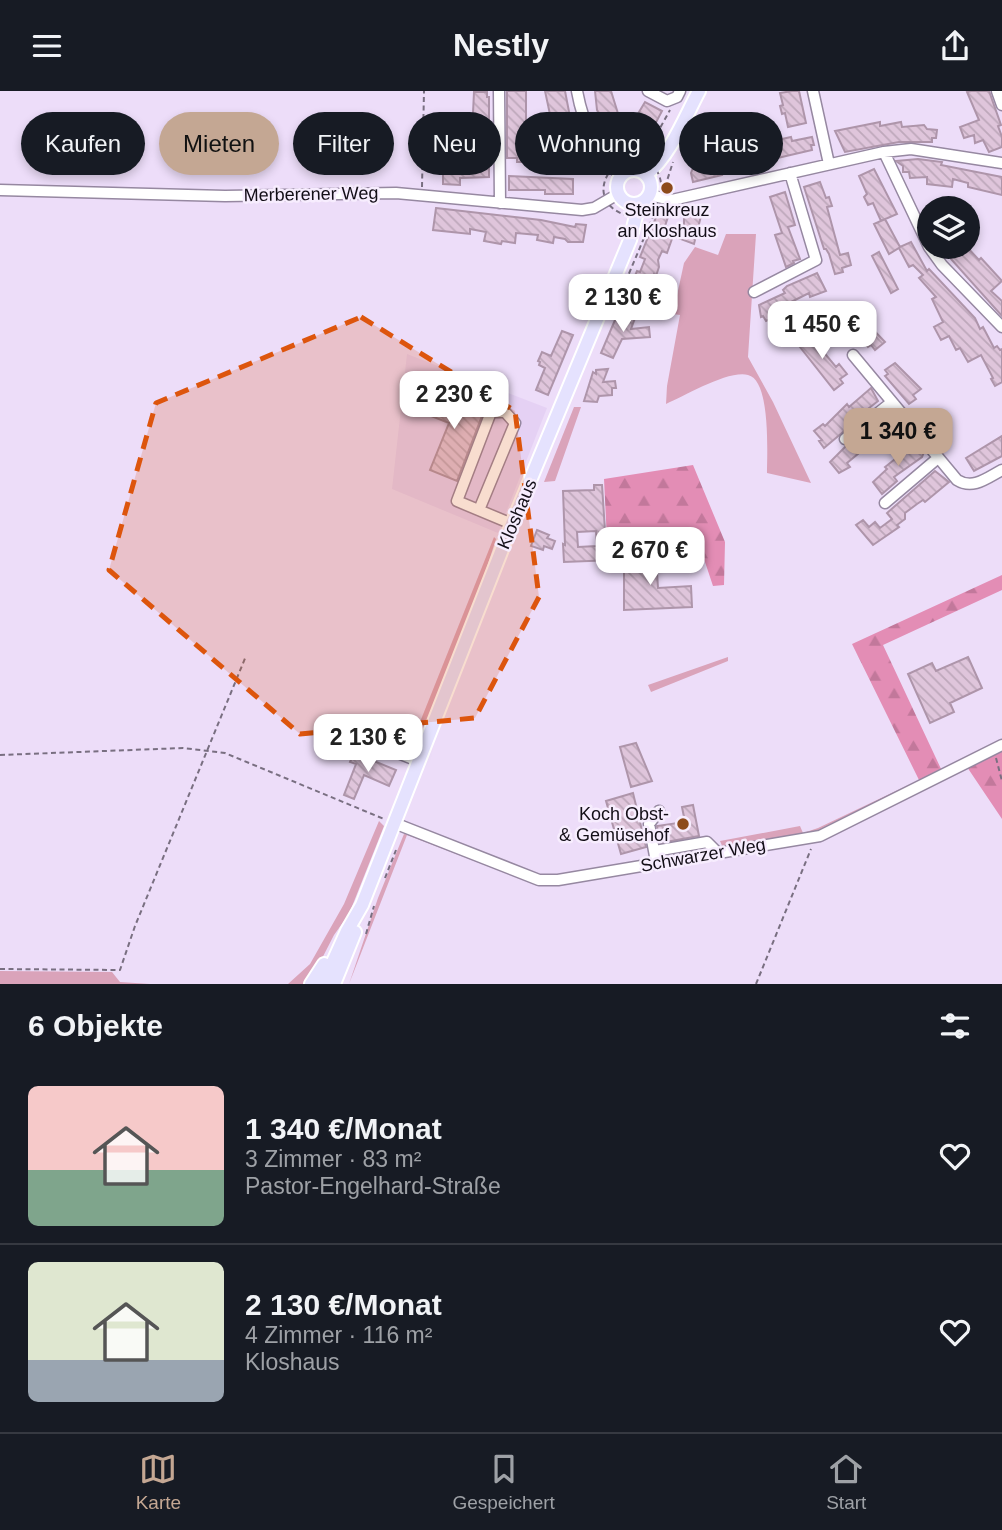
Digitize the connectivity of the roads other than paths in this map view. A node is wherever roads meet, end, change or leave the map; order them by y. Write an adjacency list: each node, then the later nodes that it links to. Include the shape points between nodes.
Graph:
1 (499, 91): 20 (street)
2 (577, 91): 9 (street)
3 (648, 91): 7 (street, via 667,101)
4 (699, 91): 10 (main road)
5 (813, 91): 13 (street)
6 (997, 91): 8 (street)
7 (679, 94)
8 (1002, 105)
9 (581, 112)
10 (665, 148)
11 (884, 152): 12 (street, via 911,149); 13 (street); 22 (street)
12 (1002, 163)
13 (829, 164): 14 (street)
14 (790, 173): 19 (street, via 672,200); 24 (street, via 816,260)
15 (617, 175): 18 (main road)
16 (651, 175): 19 (main road)
17 (0, 190): 20 (street, Merberener Weg, via 422,195)
18 (612, 197): 20 (street, Merberener Weg, via 582,210); 21 (main road)
19 (654, 197): 21 (main road)
20 (500, 203)
21 (636, 210): 33 (main road, Kloshaus, via 630,240)
22 (917, 222)
23 (938, 259): 25 (street)
24 (754, 292)
25 (1002, 327)
26 (853, 355): 27 (street)
27 (892, 402): 28 (street); 29 (street)
28 (845, 439)
29 (938, 458): 30 (street, via 963,484 979,483); 31 (street)
30 (1002, 470)
31 (885, 503)
32 (479, 510): 32 (street, via 457,502 491,412 505,412 515,423); 33 (street)
33 (512, 524): 36 (main road, Kloshaus)
34 (358, 737): 36 (street)
35 (998, 747): 40 (street, Schwarzer Weg, via 820,836)
36 (418, 761): 38 (main road, Kloshaus)
37 (659, 811): 39 (street, via 649,824)
38 (394, 823): 41 (street, Schwarzer Weg, via 539,880); 42 (main road, Kloshaus)
39 (655, 851): 40 (street, via 707,842); 41 (street)
40 (718, 853): 41 (street, Schwarzer Weg)
41 (655, 864)
42 (358, 913): 43 (main road, via 346,920); 44 (main road); 45 (main road); 46 (main road, via 359,935)
43 (311, 984)
44 (323, 984)
45 (334, 984)
46 (341, 984)

